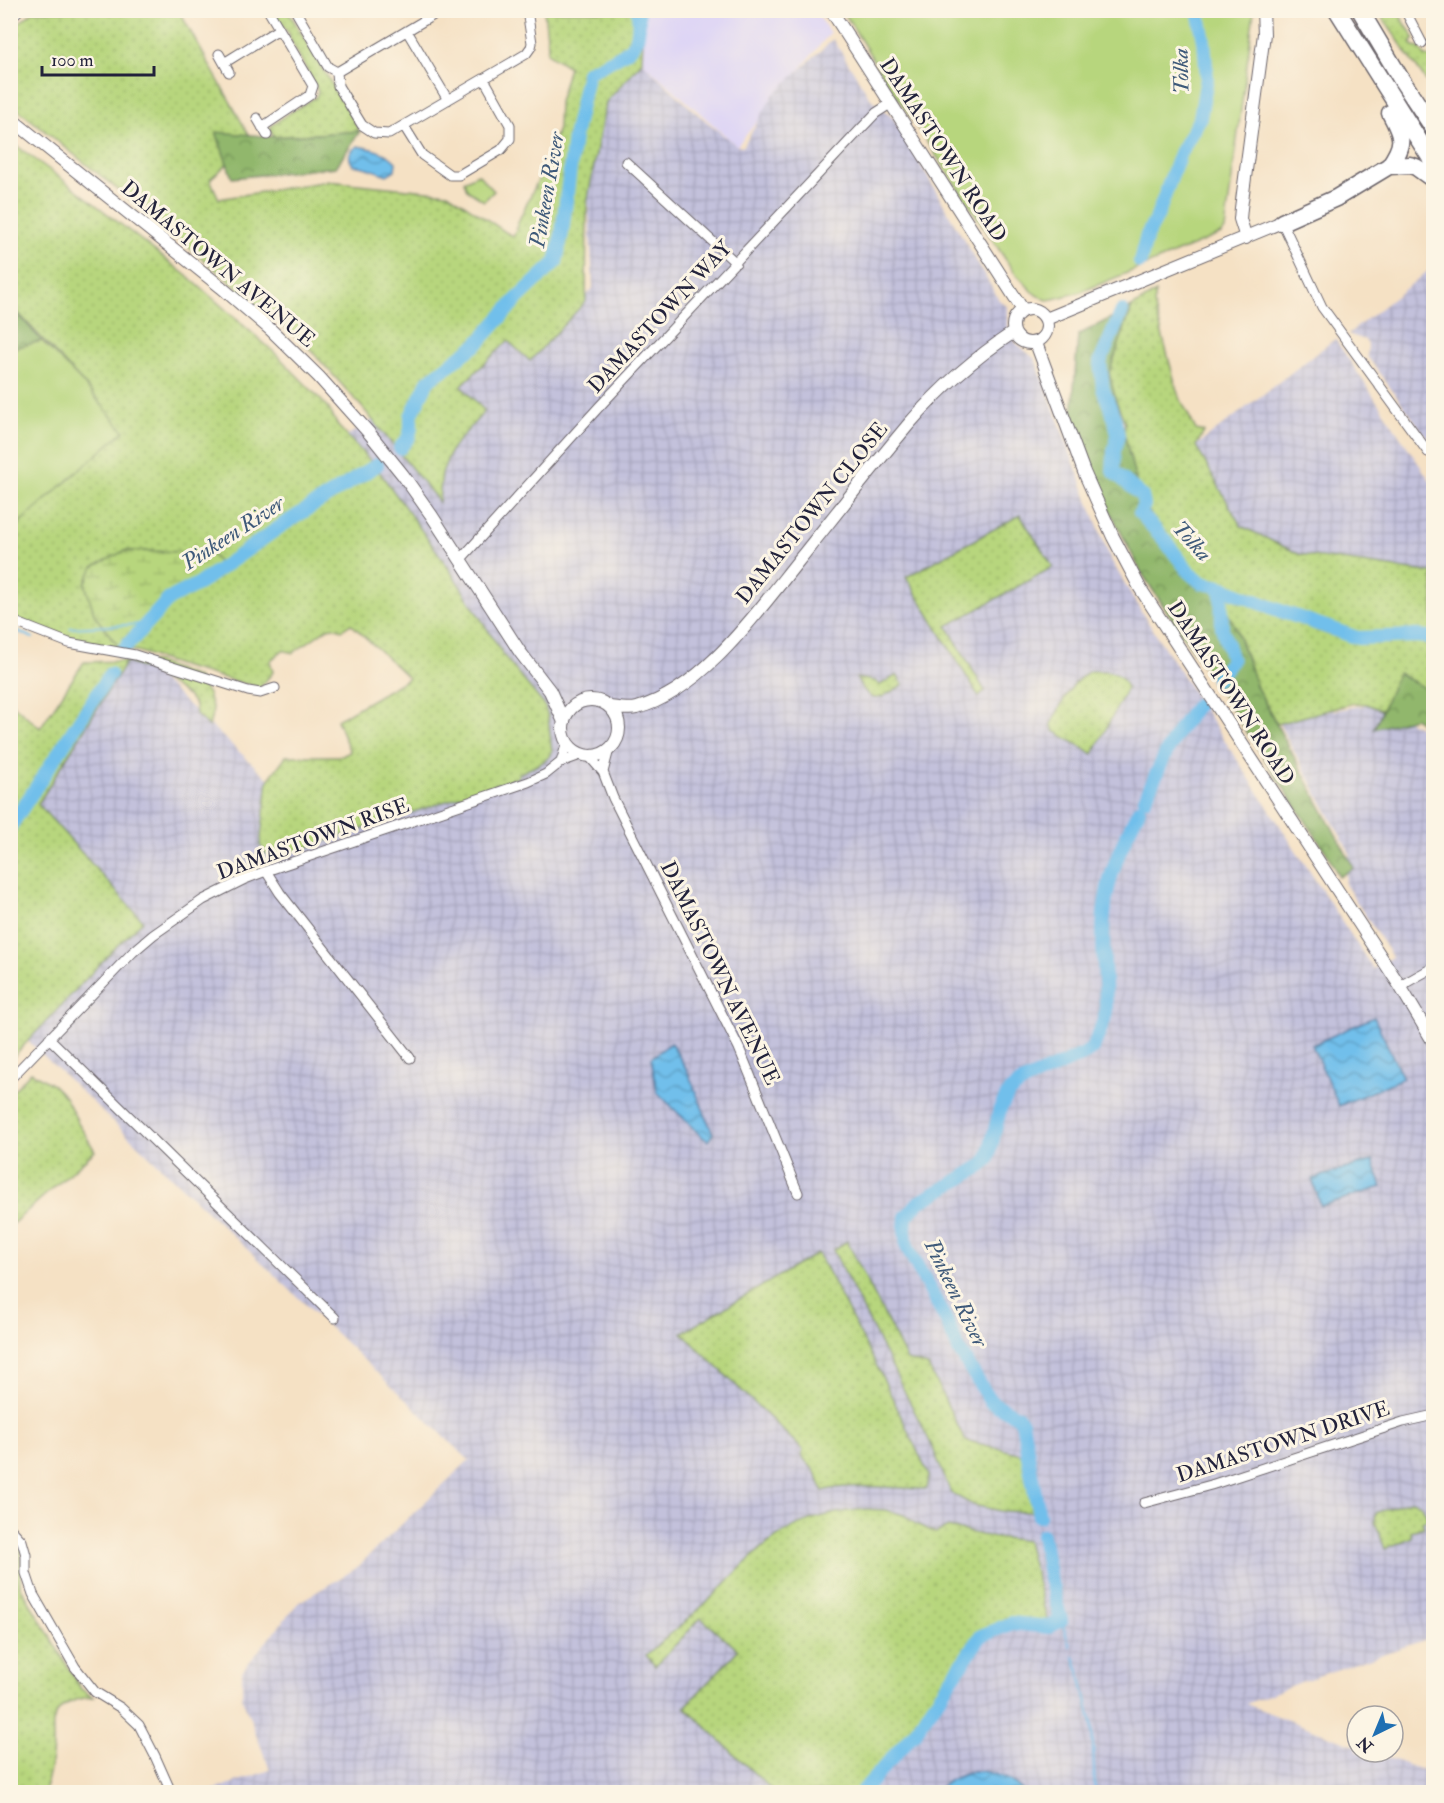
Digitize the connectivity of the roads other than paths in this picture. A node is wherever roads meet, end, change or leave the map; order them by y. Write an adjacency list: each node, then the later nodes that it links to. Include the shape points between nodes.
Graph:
1 (17, 10): 13 (street)
2 (268, 10): 14 (street)
3 (442, 10): 12 (street)
4 (527, 10): 19 (street, via 532,43 529,51)
5 (831, 10): 21 (street, DAMASTOWN ROAD)
6 (1263, 10): 31 (street, via 1263,43 1240,219)
7 (1330, 10): 28 (highway, via 1398,130 1399,151)
8 (1336, 10): 27 (highway)
9 (1360, 10): 25 (highway)
10 (1405, 10): 16 (street)
11 (300, 12): 18 (street, via 328,67)
12 (432, 13): 15 (street)
13 (10, 16)
14 (279, 28): 17 (street); 24 (street, via 313,86 310,95)
15 (407, 32): 18 (street); 20 (street)
16 (1422, 43)
17 (224, 63)
18 (337, 72): 23 (street, via 338,86 367,130 381,135)
19 (484, 79): 20 (street); 23 (street, via 509,121 511,134 505,148 468,170 456,176 445,172 422,155)
20 (448, 100): 23 (street)
21 (890, 104): 32 (street, DAMASTOWN WAY, via 876,113); 33 (street, DAMASTOWN ROAD)
22 (10, 118): 38 (street, DAMASTOWN AVENUE, via 271,330 319,377 403,475)
23 (404, 126)
24 (262, 127)
25 (1434, 129)
26 (626, 162): 32 (street)
27 (1434, 164)
28 (1389, 166): 29 (highway, via 1410,165); 30 (highway, via 1336,198)
29 (1434, 180)
30 (1282, 222): 31 (street); 37 (street, via 1322,307)
31 (1246, 238): 34 (street)
32 (736, 263): 38 (street, DAMASTOWN WAY)
33 (1023, 310): 34 (street, via 1034,309); 35 (street, via 1013,320)
34 (1046, 319): 36 (street, via 1046,333)
35 (1014, 332): 36 (street, via 1025,343); 44 (street, DAMASTOWN CLOSE, via 952,379 921,411 720,654 681,686)
36 (1036, 343): 54 (street, DAMASTOWN ROAD, via 1100,510 1140,588)
37 (1428, 452)
38 (460, 559): 41 (street, DAMASTOWN AVENUE)
39 (10, 620): 40 (street, via 69,644 135,655 248,691 260,693)
40 (275, 688)
41 (550, 691): 42 (street, DAMASTOWN AVENUE); 45 (street, DAMASTOWN AVENUE)
42 (576, 704): 43 (street, via 593,700); 45 (street)
43 (610, 707): 44 (street, DAMASTOWN CLOSE); 46 (street)
44 (635, 709): 46 (street)
45 (564, 722): 47 (street)
46 (619, 730): 48 (street)
47 (567, 742): 49 (street); 50 (street)
48 (609, 749): 49 (street); 51 (street)
49 (585, 755): 50 (street, DAMASTOWN RISE); 51 (street, DAMASTOWN AVENUE)
50 (561, 762): 52 (street, DAMASTOWN RISE, via 528,782)
51 (603, 772): 59 (street, DAMASTOWN AVENUE, via 739,1048)
52 (266, 872): 55 (street, DAMASTOWN RISE, via 203,900 153,935); 57 (street)
53 (1434, 967): 54 (street)
54 (1400, 986): 56 (street, DAMASTOWN ROAD)
55 (49, 1038): 58 (street, DAMASTOWN RISE); 60 (street)
56 (1434, 1043)
57 (410, 1058)
58 (10, 1079)
59 (798, 1193)
60 (335, 1318)
61 (1434, 1415): 62 (street, DAMASTOWN DRIVE)
62 (1144, 1503)
63 (10, 1528): 64 (street, via 22,1541 33,1593 75,1667 95,1692 139,1725)
64 (171, 1792)

